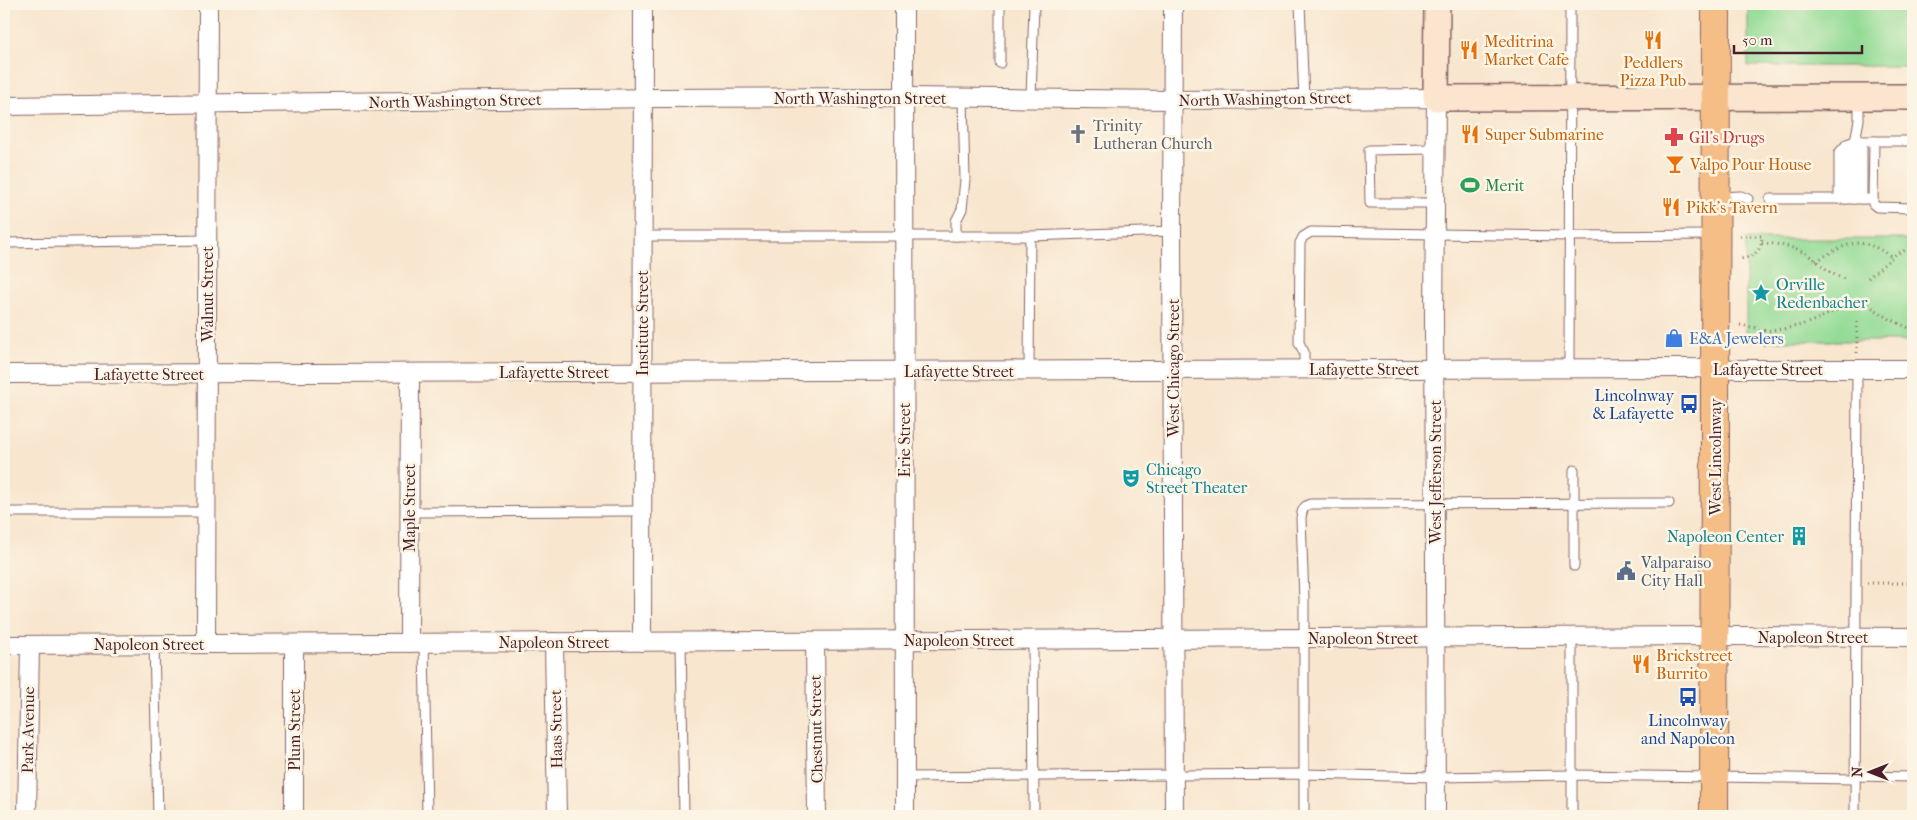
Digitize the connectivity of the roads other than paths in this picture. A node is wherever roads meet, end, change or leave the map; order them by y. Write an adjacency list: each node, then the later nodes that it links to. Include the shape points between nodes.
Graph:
1 (208, 4): 23 (street, Walnut Street)
2 (643, 4): 15 (street, Institute Street)
3 (904, 4): 12 (street, Erie Street)
4 (1000, 4): 11 (lane)
5 (1034, 4): 20 (lane)
6 (1173, 4): 22 (street, West Chicago Street)
7 (1300, 4): 21 (lane)
8 (1437, 4): 17 (main road)
9 (1570, 4): 18 (lane)
10 (1716, 4): 19 (main road, West Lincolnway)
11 (1000, 63)
12 (904, 97): 15 (street, North Washington Street); 16 (street, North Washington Street); 40 (street, Erie Street)
13 (1859, 97): 14 (main road, North Washington Street); 19 (main road, North Washington Street); 27 (lane)
14 (1913, 97)
15 (643, 98): 23 (street, North Washington Street); 39 (street, Institute Street)
16 (963, 98): 20 (street, North Washington Street); 41 (lane, via 964,180)
17 (1436, 98): 18 (main road, North Washington Street); 21 (street, North Washington Street); 28 (street, West Jefferson Street)
18 (1569, 98): 19 (main road, North Washington Street); 43 (lane)
19 (1716, 98): 29 (main road, West Lincolnway)
20 (1031, 99): 22 (street, North Washington Street)
21 (1304, 99): 22 (street, North Washington Street)
22 (1174, 100): 36 (street, West Chicago Street)
23 (208, 105): 24 (street, North Washington Street); 44 (street, Walnut Street)
24 (4, 106)
25 (1874, 141): 26 (lane); 27 (lane); 33 (lane)
26 (1913, 141)
27 (1855, 142): 32 (lane); 32 (lane)
28 (1435, 149): 34 (street, West Jefferson Street); 34 (lane, via 1369,150 1369,158 1370,203)
29 (1715, 197): 30 (lane, via 1742,196); 38 (main road, West Lincolnway)
30 (1748, 199)
31 (1770, 199): 32 (lane)
32 (1850, 199): 33 (lane)
33 (1873, 199): 35 (lane, via 1877,207)
34 (1435, 203): 37 (street, West Jefferson Street)
35 (1913, 208)
36 (1172, 231): 42 (lane); 53 (street, West Chicago Street)
37 (1435, 234): 43 (lane); 47 (lane, via 1311,232 1303,238 1300,243 1299,343 1304,352); 48 (street, West Jefferson Street)
38 (1728, 235): 43 (lane); 49 (main road, West Lincolnway)
39 (642, 236): 40 (lane); 54 (street, Institute Street)
40 (904, 236): 41 (lane); 55 (street, Erie Street)
41 (956, 236): 42 (lane)
42 (1030, 236): 52 (lane)
43 (1570, 236): 46 (lane)
44 (208, 240): 45 (lane); 58 (street, Walnut Street)
45 (4, 243)
46 (1569, 368): 48 (street, Lafayette Street); 49 (street, Lafayette Street)
47 (1304, 369): 48 (street, Lafayette Street); 53 (street, Lafayette Street)
48 (1434, 369): 60 (street, West Jefferson Street)
49 (1715, 369): 50 (street, Lafayette Street); 68 (main road, West Lincolnway)
50 (1857, 369): 51 (street, Lafayette Street); 70 (lane)
51 (1913, 369)
52 (1029, 371): 53 (street, Lafayette Street); 55 (street, Lafayette Street)
53 (1173, 371): 74 (street, West Chicago Street)
54 (642, 372): 55 (street, Lafayette Street); 56 (street, Lafayette Street); 63 (street, Institute Street)
55 (904, 372): 75 (street, Erie Street)
56 (410, 373): 58 (street, Lafayette Street); 66 (street, Maple Street)
57 (4, 374): 58 (street, Lafayette Street)
58 (207, 374): 65 (street, Walnut Street)
59 (1574, 470): 62 (lane)
60 (1435, 503): 62 (lane); 71 (lane, via 1306,505 1301,518); 72 (street, West Jefferson Street)
61 (1669, 503): 62 (lane)
62 (1574, 504): 67 (lane)
63 (642, 511): 66 (lane); 79 (street, Institute Street)
64 (4, 512): 65 (lane)
65 (207, 512): 83 (street, Walnut Street)
66 (409, 512): 81 (street, Maple Street)
67 (1574, 566)
68 (1715, 636): 69 (street, Napoleon Street); 70 (street, Napoleon Street); 95 (main road, West Lincolnway)
69 (1572, 637): 72 (street, Napoleon Street); 88 (lane)
70 (1856, 637): 73 (street, Napoleon Street); 93 (lane)
71 (1304, 638): 72 (street, Napoleon Street); 74 (street, Napoleon Street); 87 (lane)
72 (1436, 638): 92 (street, West Jefferson Street)
73 (1913, 638)
74 (1174, 639): 76 (street, Napoleon Street); 90 (street, West Chicago Street)
75 (904, 640): 76 (street, Napoleon Street); 77 (street, Napoleon Street); 91 (street, Erie Street)
76 (1033, 640): 89 (lane)
77 (815, 641): 80 (street, Napoleon Street); 102 (street, Chestnut Street)
78 (554, 642): 79 (street, Napoleon Street); 81 (street, Napoleon Street); 100 (street, Haas Street)
79 (642, 642): 80 (street, Napoleon Street)
80 (681, 642): 101 (lane)
81 (417, 643): 84 (street, Napoleon Street); 99 (lane)
82 (154, 644): 83 (street, Napoleon Street); 86 (street, Napoleon Street); 97 (lane)
83 (206, 644): 84 (street, Napoleon Street)
84 (294, 644): 98 (street, Plum Street)
85 (4, 645): 86 (street, Napoleon Street)
86 (30, 645): 96 (street, Park Avenue)
87 (1304, 774): 90 (lane); 92 (lane); 106 (lane)
88 (1572, 775): 92 (lane); 95 (lane); 108 (lane)
89 (1034, 776): 90 (lane); 91 (lane); 104 (lane)
90 (1175, 776): 105 (street, West Chicago Street)
91 (905, 777): 103 (street, Erie Street)
92 (1436, 777): 107 (street, West Jefferson Street)
93 (1855, 777): 94 (lane); 95 (lane); 110 (lane)
94 (1913, 777)
95 (1714, 778): 109 (main road, West Lincolnway)
96 (27, 816)
97 (158, 816)
98 (294, 816)
99 (427, 816)
100 (557, 816)
101 (684, 816)
102 (817, 816)
103 (905, 816)
104 (1034, 816)
105 (1174, 816)
106 (1304, 816)
107 (1436, 816)
108 (1572, 816)
109 (1714, 816)
110 (1855, 816)

